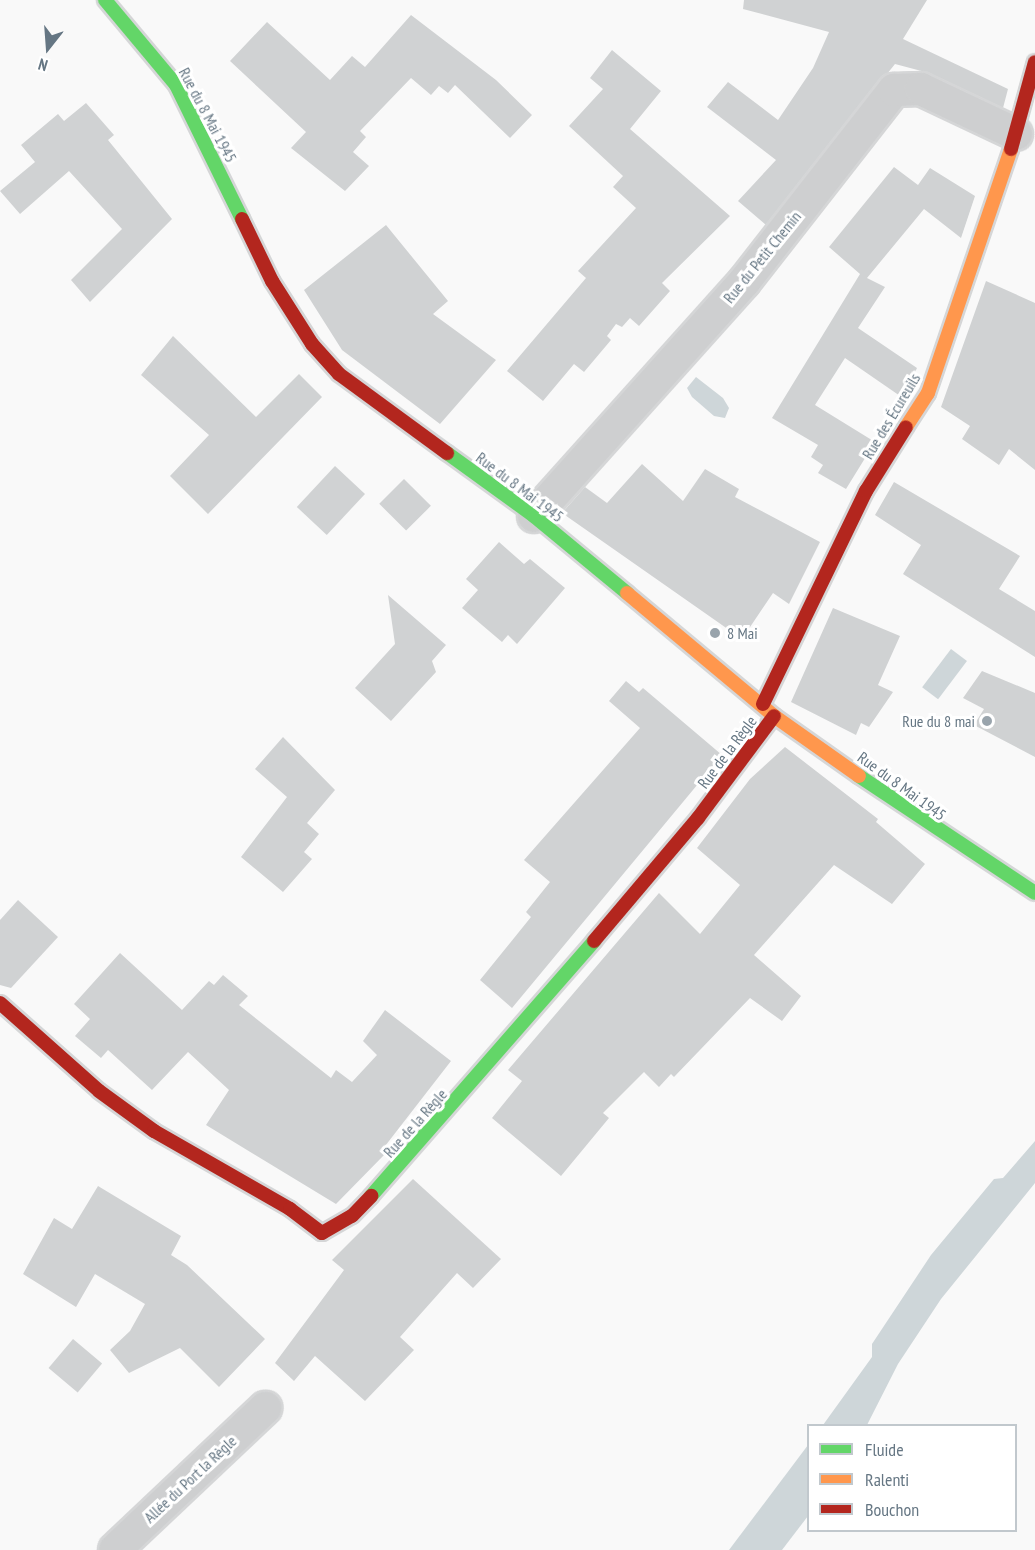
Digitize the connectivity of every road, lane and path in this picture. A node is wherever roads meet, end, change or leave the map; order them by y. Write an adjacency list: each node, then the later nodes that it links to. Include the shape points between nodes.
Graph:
1 (105, 0): 4 (street, Rue du 8 Mai 1945, via 176,85 272,281 312,344 339,374 374,402)
2 (1035, 62): 3 (street, Rue des Écureuils)
3 (1016, 134): 4 (street, Rue du Petit Chemin, via 921,90 894,90 744,282); 5 (street, Rue des Écureuils, via 928,393 866,491)
4 (534, 516): 5 (street, Rue du 8 Mai 1945)
5 (763, 704): 6 (street, Rue du 8 Mai 1945)
6 (774, 716): 7 (street, Rue du 8 Mai 1945, via 938,833); 8 (street, Rue de la Règle, via 698,818 427,1137 352,1216 322,1233 290,1209 154,1131 99,1091)
7 (1035, 893)
8 (0, 1003)
9 (265, 1408): 10 (street, Allée du Port la Règle)
10 (115, 1550)

